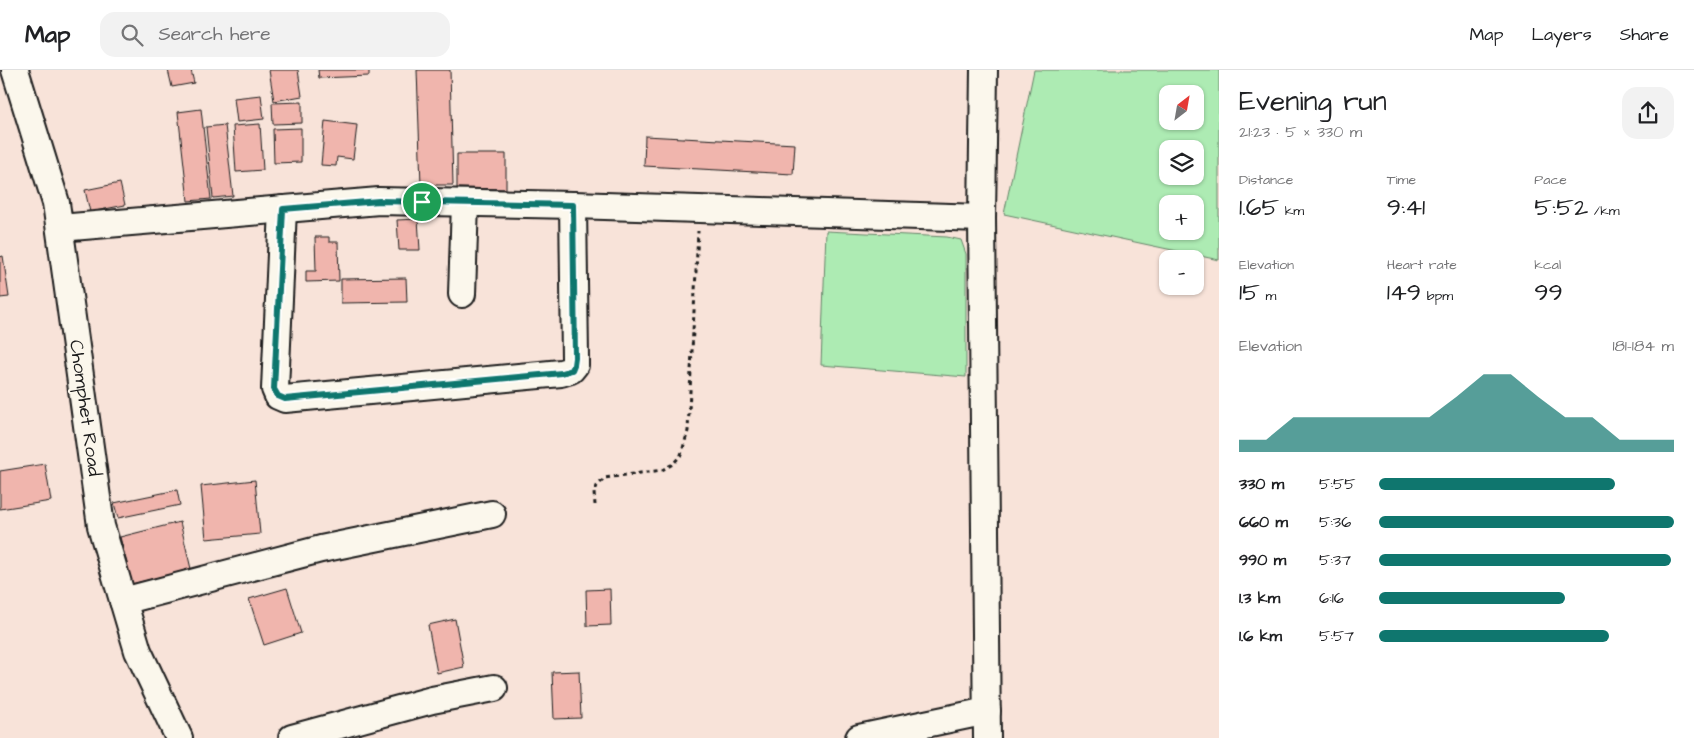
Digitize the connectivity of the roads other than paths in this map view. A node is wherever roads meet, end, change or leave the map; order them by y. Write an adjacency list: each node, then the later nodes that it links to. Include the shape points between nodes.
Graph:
1 (15, 70): 7 (street, Chomphet Road, via 56,203)
2 (984, 70): 6 (street)
3 (465, 203): 4 (street); 5 (street, via 379,201); 8 (street)
4 (573, 205): 5 (street, via 575,358 572,370 285,399 274,389); 6 (street)
5 (283, 209): 7 (street)
6 (982, 218): 12 (street)
7 (60, 228): 10 (street, Chomphet Road, via 101,526)
8 (462, 294)
9 (492, 514): 10 (street, via 321,549)
10 (123, 601): 13 (street, Chomphet Road, via 138,652)
11 (494, 688): 14 (street, via 432,700)
12 (987, 711): 15 (street); 16 (street)
13 (179, 738)
14 (292, 738)
15 (859, 738)
16 (987, 738)

